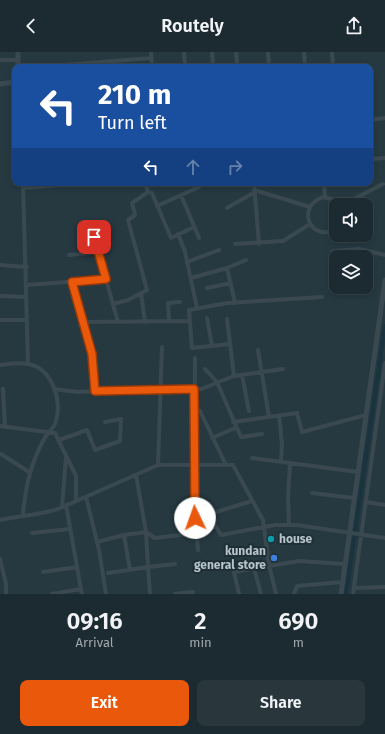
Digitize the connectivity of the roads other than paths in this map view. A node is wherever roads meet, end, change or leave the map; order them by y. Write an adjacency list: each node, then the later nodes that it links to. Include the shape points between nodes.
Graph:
1 (18, 52): 11 (street)
2 (151, 52): 9 (street)
3 (184, 52): 17 (street)
4 (212, 52): 18 (street)
5 (236, 52): 13 (street)
6 (268, 52): 19 (street)
7 (304, 52): 20 (street)
8 (332, 52): 21 (street)
9 (152, 58): 12 (street); 16 (street)
10 (0, 60): 11 (street)
11 (18, 60): 14 (street)
12 (108, 62): 15 (street)
13 (236, 62)
14 (18, 64)
15 (86, 64)
16 (152, 64)
17 (185, 64)
18 (213, 64)
19 (269, 64)
20 (305, 64)
21 (333, 64)
22 (12, 82): 23 (street)
23 (0, 84)
24 (385, 118): 25 (street)
25 (373, 120)
26 (385, 158): 27 (street)
27 (373, 159)
28 (383, 184): 39 (street)
29 (24, 186): 61 (street)
30 (146, 186): 35 (street)
31 (254, 186): 34 (street)
32 (324, 186): 37 (street)
33 (199, 187): 36 (street)
34 (255, 191): 41 (street); 42 (street); 50 (street)
35 (148, 192): 40 (street, via 152,193); 70 (street, via 132,203 135,215 128,220 147,288)
36 (181, 195): 40 (street); 44 (street)
37 (325, 197): 38 (street); 41 (street, via 316,200)
38 (329, 198)
39 (355, 198)
40 (157, 206): 46 (street, via 171,238)
41 (310, 207): 43 (street)
42 (227, 208)
43 (310, 224): 45 (street, via 321,232); 50 (street, via 283,242)
44 (194, 227): 46 (street); 48 (street)
45 (329, 232)
46 (178, 234): 59 (street)
47 (94, 237): 54 (street)
48 (199, 238)
49 (236, 244): 50 (street)
50 (259, 244)
51 (219, 250): 59 (street)
52 (346, 250): 53 (street)
53 (363, 250)
54 (98, 252): 56 (street); 64 (street)
55 (373, 252): 57 (street)
56 (69, 255)
57 (385, 255)
58 (246, 260): 62 (street)
59 (187, 262): 63 (street)
60 (0, 265): 61 (street)
61 (27, 267): 68 (street)
62 (227, 268): 63 (street); 67 (street)
63 (191, 278): 77 (street)
64 (106, 279): 66 (street); 76 (street)
65 (385, 280): 110 (street)
66 (72, 282): 68 (street); 84 (street)
67 (231, 283): 69 (street); 75 (street)
68 (27, 285): 72 (street)
69 (207, 288)
70 (141, 293): 76 (street); 86 (street)
71 (0, 296): 72 (street)
72 (26, 297): 81 (street)
73 (322, 297): 75 (street)
74 (180, 302): 82 (street, via 168,303)
75 (235, 303): 77 (street)
76 (113, 304): 85 (street)
77 (197, 308): 83 (street, via 189,310)
78 (207, 318): 88 (street)
79 (227, 319): 87 (street)
80 (0, 320): 81 (street)
81 (26, 320): 94 (street)
82 (169, 321): 83 (street); 86 (street)
83 (189, 321): 88 (street, via 192,348)
84 (83, 322): 85 (street); 106 (street, via 92,354)
85 (118, 322): 86 (street)
86 (144, 322)
87 (230, 344): 88 (street); 99 (street)
88 (212, 346)
89 (162, 347): 102 (street)
90 (258, 350): 97 (street)
91 (195, 358): 105 (street)
92 (385, 363): 100 (street)
93 (0, 364): 94 (street)
94 (28, 364): 104 (street, via 44,372)
95 (205, 368): 101 (street)
96 (283, 369): 97 (street)
97 (262, 372): 98 (street); 111 (street)
98 (242, 375): 99 (street); 108 (street)
99 (234, 376): 101 (street)
100 (384, 376): 137 (street)
101 (217, 382): 105 (street, via 201,389); 113 (street)
102 (160, 388): 105 (street); 106 (street); 126 (street)
103 (3, 389): 115 (street)
104 (54, 389): 106 (street); 117 (street, via 56,421 53,428)
105 (194, 389): 107 (street)
106 (95, 391)
107 (193, 407): 119 (street, via 200,411); 127 (street)
108 (248, 411)
109 (279, 415): 110 (street, via 297,413 302,432); 111 (street); 124 (street)
110 (366, 415): 130 (street)
111 (268, 417): 113 (street)
112 (105, 422): 120 (street, via 121,419 120,441 95,450 87,430)
113 (232, 422): 116 (street)
114 (0, 426): 115 (street)
115 (5, 426): 117 (street)
116 (235, 428): 118 (street, via 241,437); 119 (street)
117 (48, 431): 120 (street, via 55,434); 129 (street)
118 (262, 434)
119 (212, 438): 128 (street)
120 (59, 440): 122 (street)
121 (1, 454): 129 (street)
122 (66, 456): 135 (street, via 76,476); 139 (street)
123 (252, 458): 124 (street)
124 (281, 462): 125 (street)
125 (290, 463): 130 (street); 143 (street)
126 (158, 465): 127 (street); 131 (street)
127 (194, 465): 128 (street); 147 (street)
128 (226, 465): 136 (street, via 233,465)
129 (29, 472): 141 (street, via 24,490)
130 (358, 472): 134 (street)
131 (136, 474): 133 (street); 146 (street)
132 (312, 493): 134 (street)
133 (86, 496): 135 (street); 153 (street)
134 (354, 498): 149 (street)
135 (76, 501): 139 (street)
136 (252, 501): 140 (street); 144 (street, via 263,520)
137 (366, 502): 138 (street); 151 (street)
138 (385, 505)
139 (64, 506): 141 (street, via 40,514); 145 (street)
140 (216, 512)
141 (23, 515): 142 (street)
142 (0, 520)
143 (290, 525): 144 (street); 149 (street)
144 (264, 527): 147 (street, via 221,535 216,527); 154 (street)
145 (70, 529): 148 (street); 161 (street)
146 (146, 532): 147 (street, via 155,538); 150 (street); 162 (street)
147 (196, 532): 155 (street)
148 (32, 533)
149 (350, 533): 151 (street); 159 (street)
150 (124, 535): 153 (street); 164 (street)
151 (360, 535): 152 (street); 169 (street)
152 (385, 538)
153 (97, 542): 175 (street)
154 (266, 547): 156 (street); 160 (street)
155 (198, 550)
156 (228, 554)
157 (0, 559): 172 (street)
158 (175, 564): 162 (street)
159 (345, 564): 160 (street, via 298,561); 167 (street)
160 (269, 565): 163 (street); 180 (street)
161 (77, 567): 165 (street); 170 (street)
162 (148, 567): 164 (street); 176 (street)
163 (254, 568): 178 (street, via 234,572); 179 (street)
164 (130, 570): 166 (street)
165 (43, 572)
166 (108, 573)
167 (342, 582): 181 (street, via 297,586 294,588); 182 (street)
168 (385, 587): 169 (street)
169 (354, 588): 183 (street)
170 (81, 589): 173 (street); 174 (street)
171 (193, 592): 177 (street)
172 (6, 594)
173 (52, 594)
174 (82, 594)
175 (106, 594)
176 (150, 594)
177 (174, 594)
178 (238, 594)
179 (261, 594)
180 (276, 594)
181 (294, 594)
182 (340, 594)
183 (353, 594)

